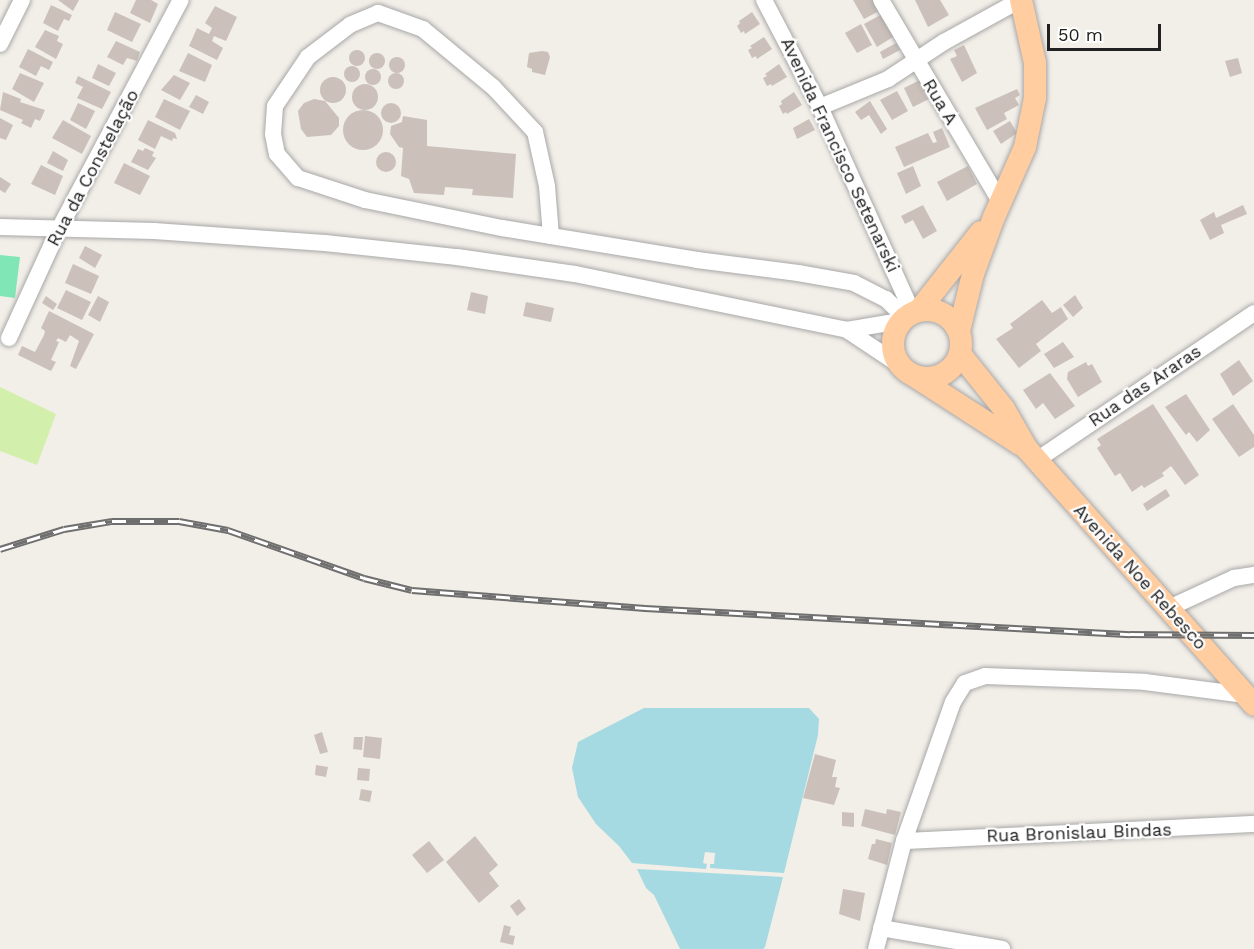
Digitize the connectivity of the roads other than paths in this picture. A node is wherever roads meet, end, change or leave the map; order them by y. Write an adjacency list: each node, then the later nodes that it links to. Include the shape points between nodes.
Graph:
1 (22, 0): 6 (street)
2 (181, 0): 11 (street, Rua da Constelação)
3 (764, 0): 8 (street, Avenida Francisco Setenarski)
4 (881, 0): 7 (street, Rua A)
5 (1020, 0): 7 (street); 9 (main road, via 1035,63 1035,98 1025,147)
6 (0, 44)
7 (915, 62): 8 (street, via 888,80); 9 (street, Rua A)
8 (820, 107): 14 (street, Avenida Francisco Setenarski)
9 (997, 210): 14 (main road); 16 (main road, via 973,274)
10 (0, 227): 11 (street)
11 (59, 229): 15 (street, via 325,243 457,257 575,274); 17 (street, Rua da Constelação)
12 (551, 236): 12 (street, via 365,200 298,178 277,154 273,134 275,106 308,57 350,25 378,13 423,29 493,87 535,132 547,186); 14 (street, via 854,283)
13 (1254, 313): 20 (street, Rua das Araras)
14 (909, 315): 15 (street); 16 (main road, via 944,313); 19 (main road, via 892,342)
15 (847, 330): 19 (street)
16 (959, 331): 18 (main road)
17 (9, 338)
18 (960, 354): 19 (main road, via 955,364 938,377); 20 (main road, Avenida Noe Rebesco, via 1004,409)
19 (907, 370): 20 (main road, Avenida Noe Rebesco)
20 (1032, 454): 22 (main road, Avenida Noe Rebesco)
21 (1254, 575): 22 (street, via 1234,578)
22 (1169, 609): 23 (main road, Avenida Noe Rebesco)
23 (1250, 700): 25 (street, via 1145,682 985,676 965,682 953,702)
24 (1254, 824): 25 (street, Rua Bronislau Bindas)
25 (904, 841): 26 (street)
26 (881, 928): 27 (street); 28 (street)
27 (876, 949)
28 (1002, 949)

